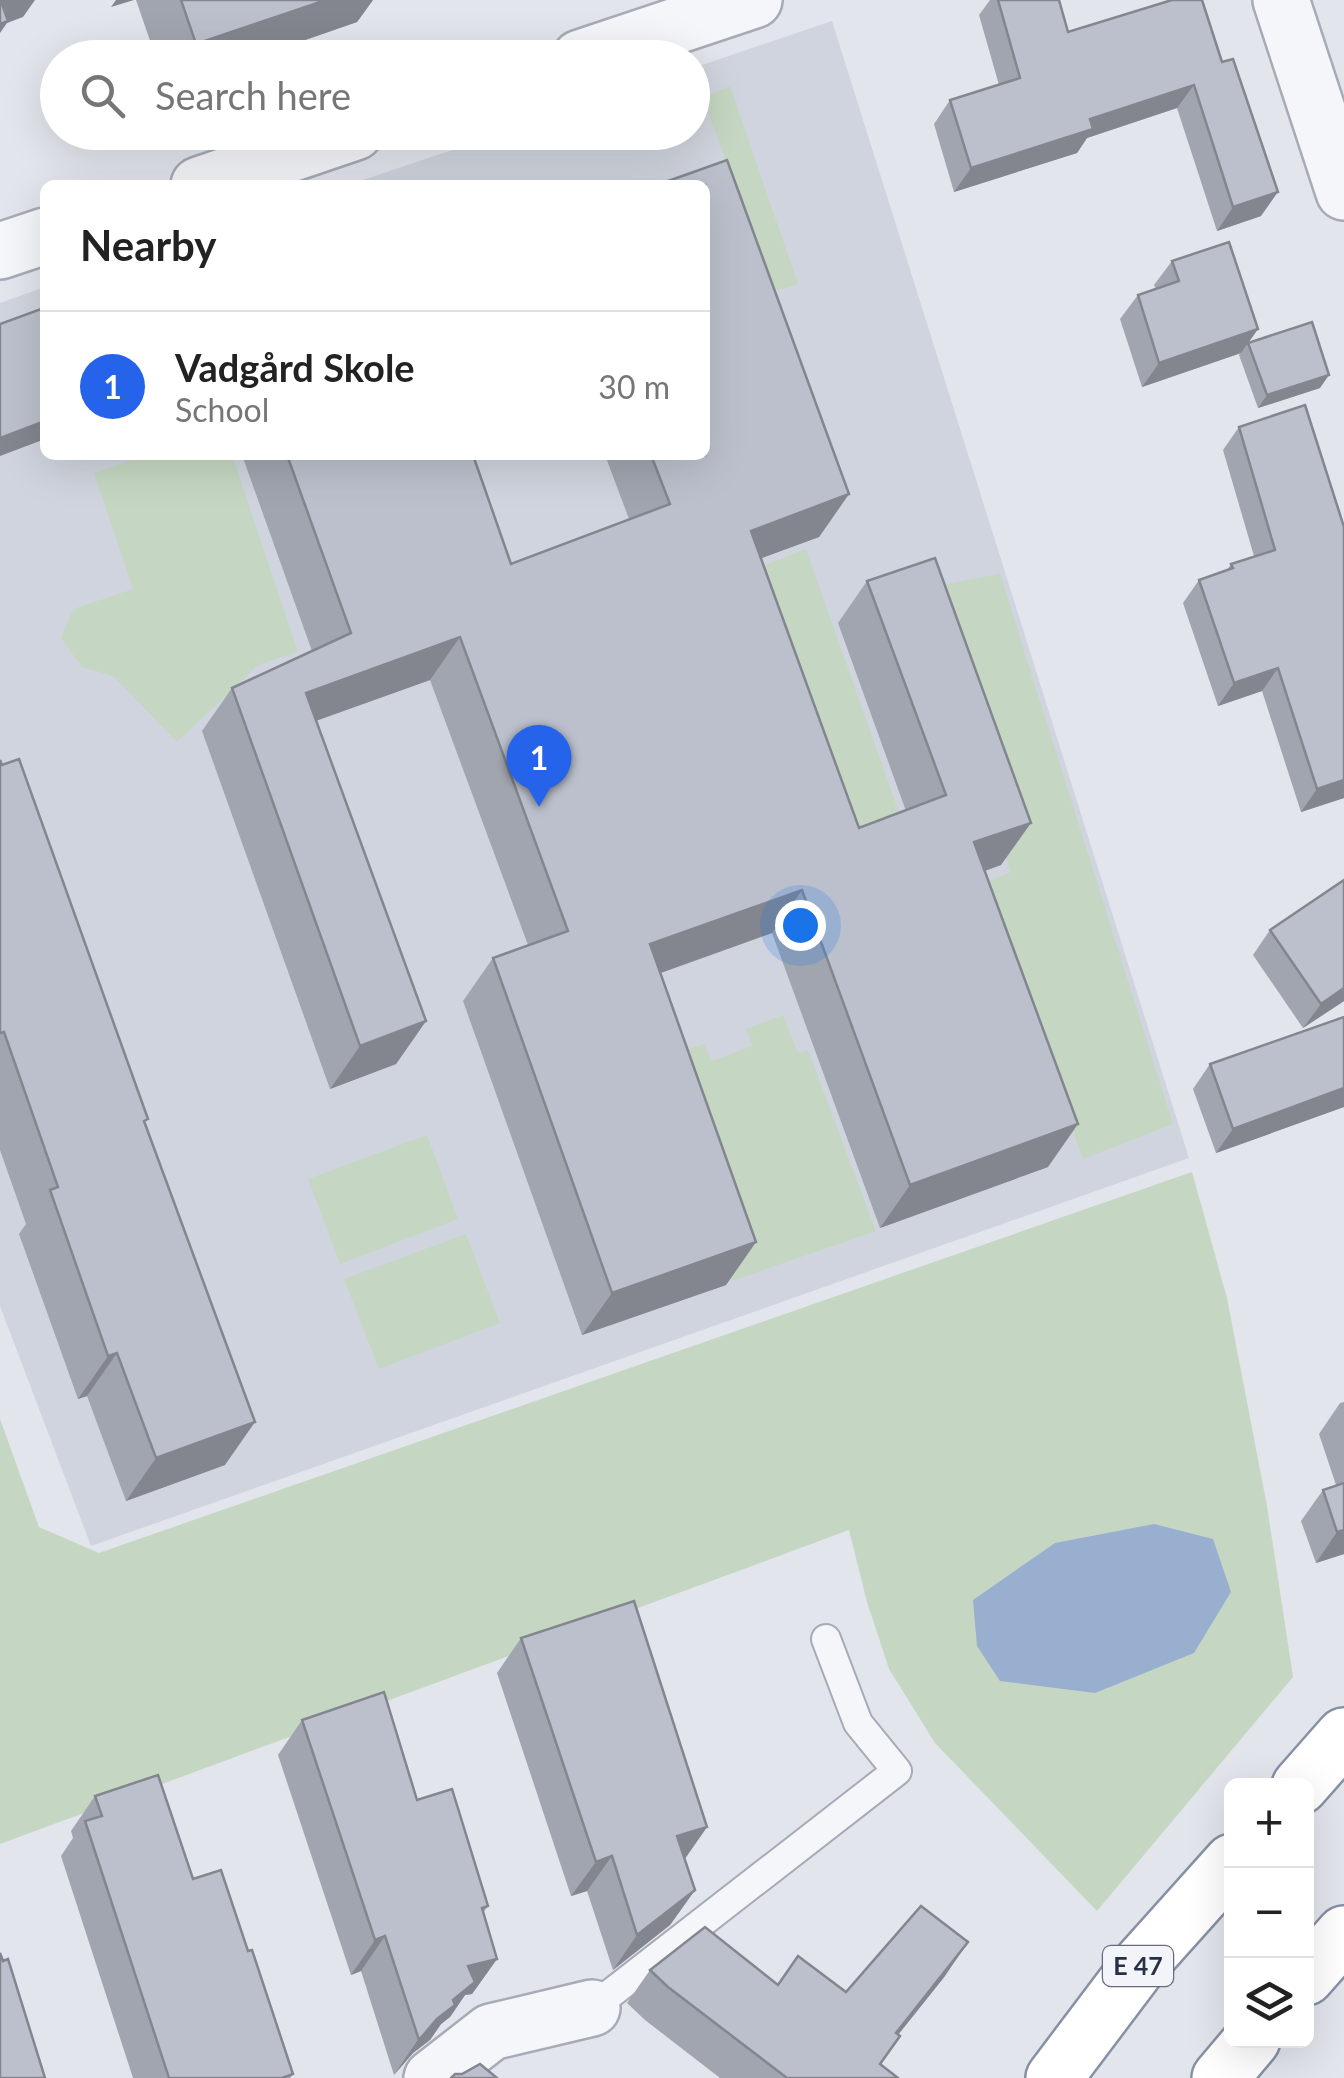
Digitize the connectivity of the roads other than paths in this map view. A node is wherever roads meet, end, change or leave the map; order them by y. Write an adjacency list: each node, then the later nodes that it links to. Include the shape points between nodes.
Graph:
1 (754, 0): 3 (street)
2 (1281, 0): 6 (street)
3 (634, 40)
4 (302, 150): 5 (street)
5 (215, 180)
6 (1344, 192)
7 (40, 238): 8 (street)
8 (0, 251)
9 (826, 1639): 15 (lane, via 858,1723 897,1772)
10 (1344, 1736): 11 (highway)
11 (1307, 1778)
12 (1227, 1868): 18 (highway, E 47, via 1137,1968)
13 (1344, 1934): 14 (highway)
14 (1314, 1968)
15 (592, 2008): 17 (street, via 491,2032)
16 (1245, 2048): 19 (highway)
17 (432, 2078)
18 (1054, 2078)
19 (1220, 2078)

